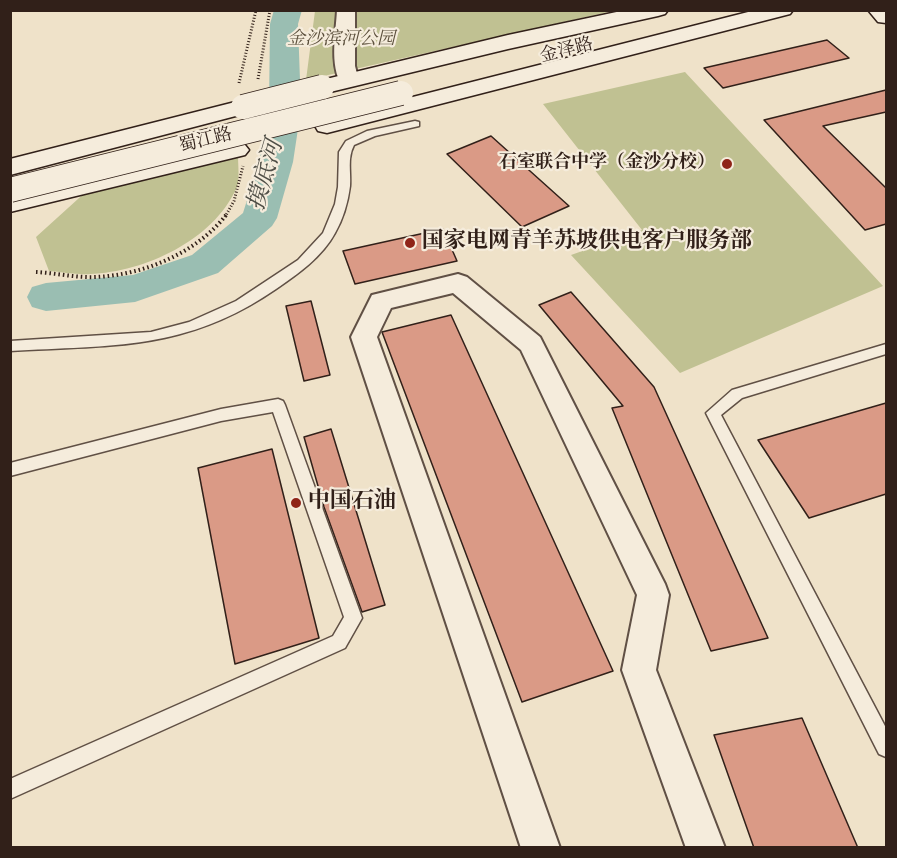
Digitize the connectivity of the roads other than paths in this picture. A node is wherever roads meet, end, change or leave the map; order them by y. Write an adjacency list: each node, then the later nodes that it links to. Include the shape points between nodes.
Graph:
1 (346, 10): 7 (street, via 345,66)
2 (658, 10): 7 (street)
3 (733, 10): 8 (street, 金泽路)
4 (783, 10): 12 (street, via 327,126 240,155)
5 (878, 10): 6 (street)
6 (886, 17)
7 (349, 81): 10 (street, bridge, via 244,102)
8 (401, 93): 11 (street, 蜀江路, bridge)
9 (415, 124): 13 (lane, via 350,142 339,215 318,248 278,282 218,317 153,337)
10 (10, 167)
11 (10, 190)
12 (10, 203)
13 (10, 346)
14 (886, 349): 16 (lane, via 737,394 713,413)
15 (10, 470): 17 (lane, via 221,415 278,405 353,618 339,642)
16 (886, 747)
17 (10, 789)
18 (541, 848): 19 (street, via 364,337 381,301 458,283 531,344 653,595 639,670)
19 (706, 848)

